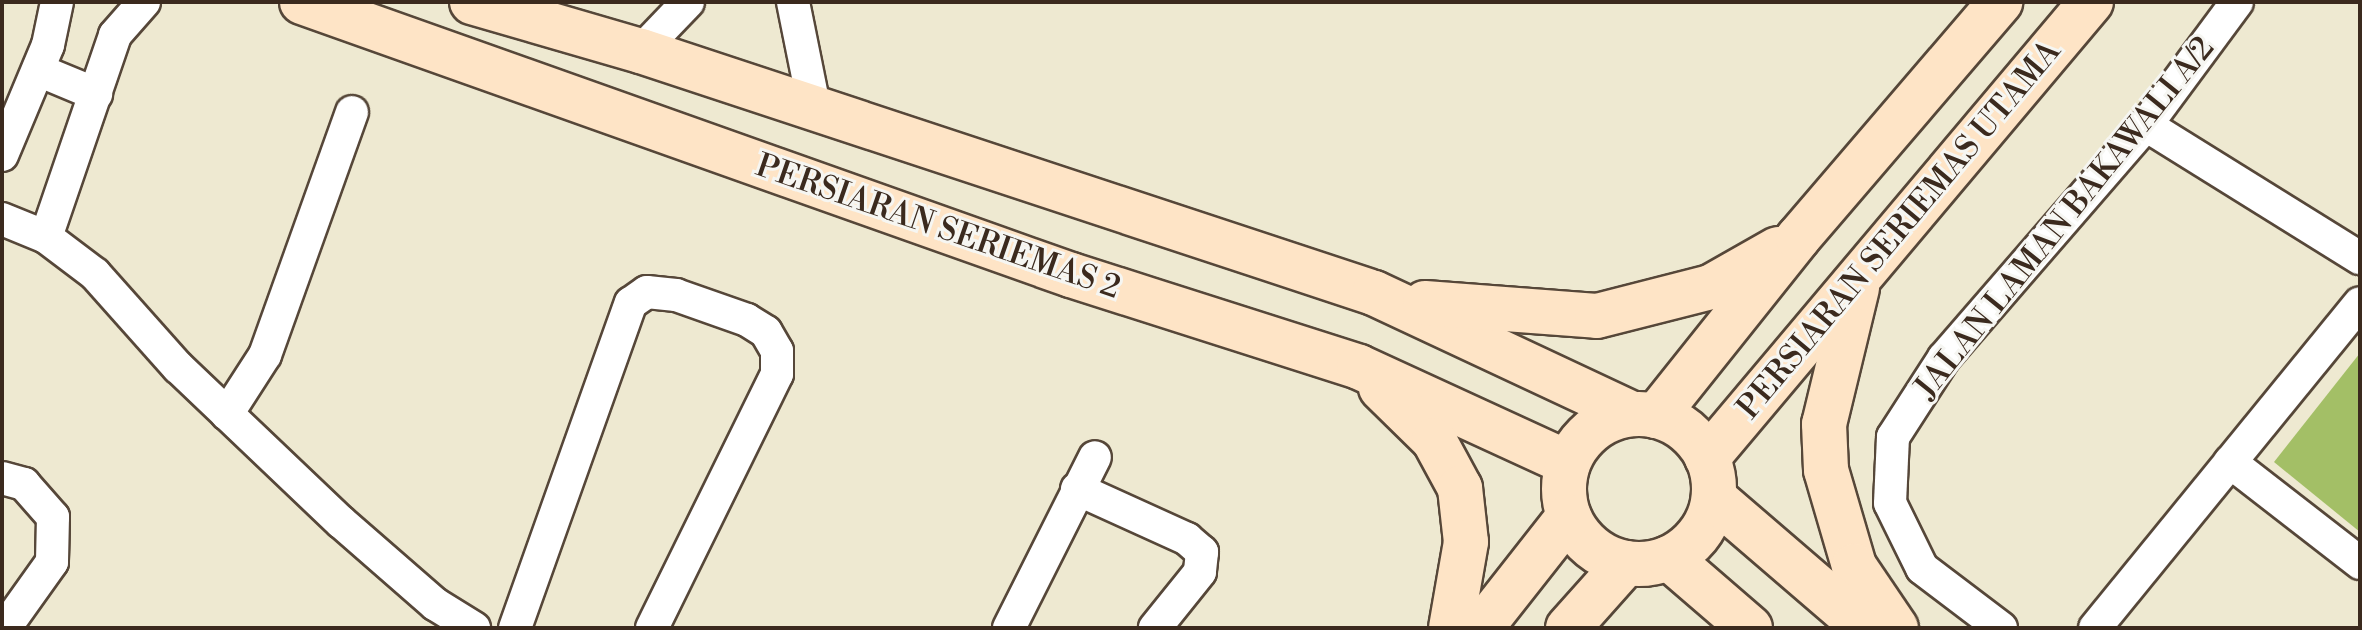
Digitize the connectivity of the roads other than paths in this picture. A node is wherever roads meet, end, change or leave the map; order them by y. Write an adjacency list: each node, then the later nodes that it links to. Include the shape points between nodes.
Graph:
1 (57, 2): 11 (street)
2 (144, 2): 12 (street, via 115,35)
3 (302, 2): 24 (main road, PERSIARAN SERIEMAS 2, via 1071,275)
4 (472, 2): 10 (main road)
5 (688, 2): 10 (street)
6 (793, 2): 13 (street)
7 (2000, 2): 19 (main road)
8 (2091, 2): 21 (main road, PERSIARAN SERIEMAS UTAMA)
9 (2237, 2): 15 (street, JALAN LAMAN BAKAWALI A/2)
10 (641, 51): 13 (main road)
11 (38, 70): 12 (street); 16 (street)
12 (96, 94): 18 (street)
13 (815, 111): 22 (main road)
14 (352, 112): 25 (street, via 265,355)
15 (2146, 125): 20 (street); 50 (street, JALAN LAMAN BAKAWALI A/2, via 1944,358 1893,437 1890,503 1922,568)
16 (2, 155)
17 (2, 219): 18 (street)
18 (46, 237): 25 (street, via 95,274)
19 (1798, 238): 22 (main road, via 1711,287 1597,316 1443,306); 26 (main road)
20 (2360, 258)
21 (1859, 278): 31 (main road, PERSIARAN SERIEMAS UTAMA); 49 (main road, via 1824,424 1826,470 1854,566)
22 (1374, 293): 26 (main road)
23 (2360, 303): 28 (street)
24 (1359, 367): 29 (main road, PERSIARAN SERIEMAS 2); 44 (main road, via 1434,440 1460,488 1466,542)
25 (227, 414): 37 (street)
26 (1644, 415): 29 (main road, via 1594,429); 31 (main road, via 1686,431)
27 (1095, 457): 32 (street)
28 (2230, 462): 36 (street); 51 (street)
29 (1568, 463): 33 (main road, via 1564,498)
30 (2, 478): 38 (street, via 24,484 53,517 52,562)
31 (1711, 478): 34 (main road, via 1700,534); 48 (main road)
32 (1077, 489): 42 (street); 43 (street, via 1187,539 1202,552 1200,572)
33 (1569, 516): 35 (main road, via 1582,538 1602,554); 45 (main road)
34 (1669, 558): 35 (main road); 47 (main road)
35 (1626, 563): 46 (main road)
36 (2360, 563)
37 (428, 616): 39 (street)
38 (5, 628)
39 (474, 628)
40 (515, 628): 41 (street, via 631,303 647,292 676,295 747,320 766,332 777,351 777,374)
41 (652, 628)
42 (1009, 628)
43 (1155, 628)
44 (1451, 628)
45 (1481, 628)
46 (1568, 628)
47 (1750, 628)
48 (1865, 628)
49 (1896, 628)
50 (2001, 628)
51 (2095, 628)

